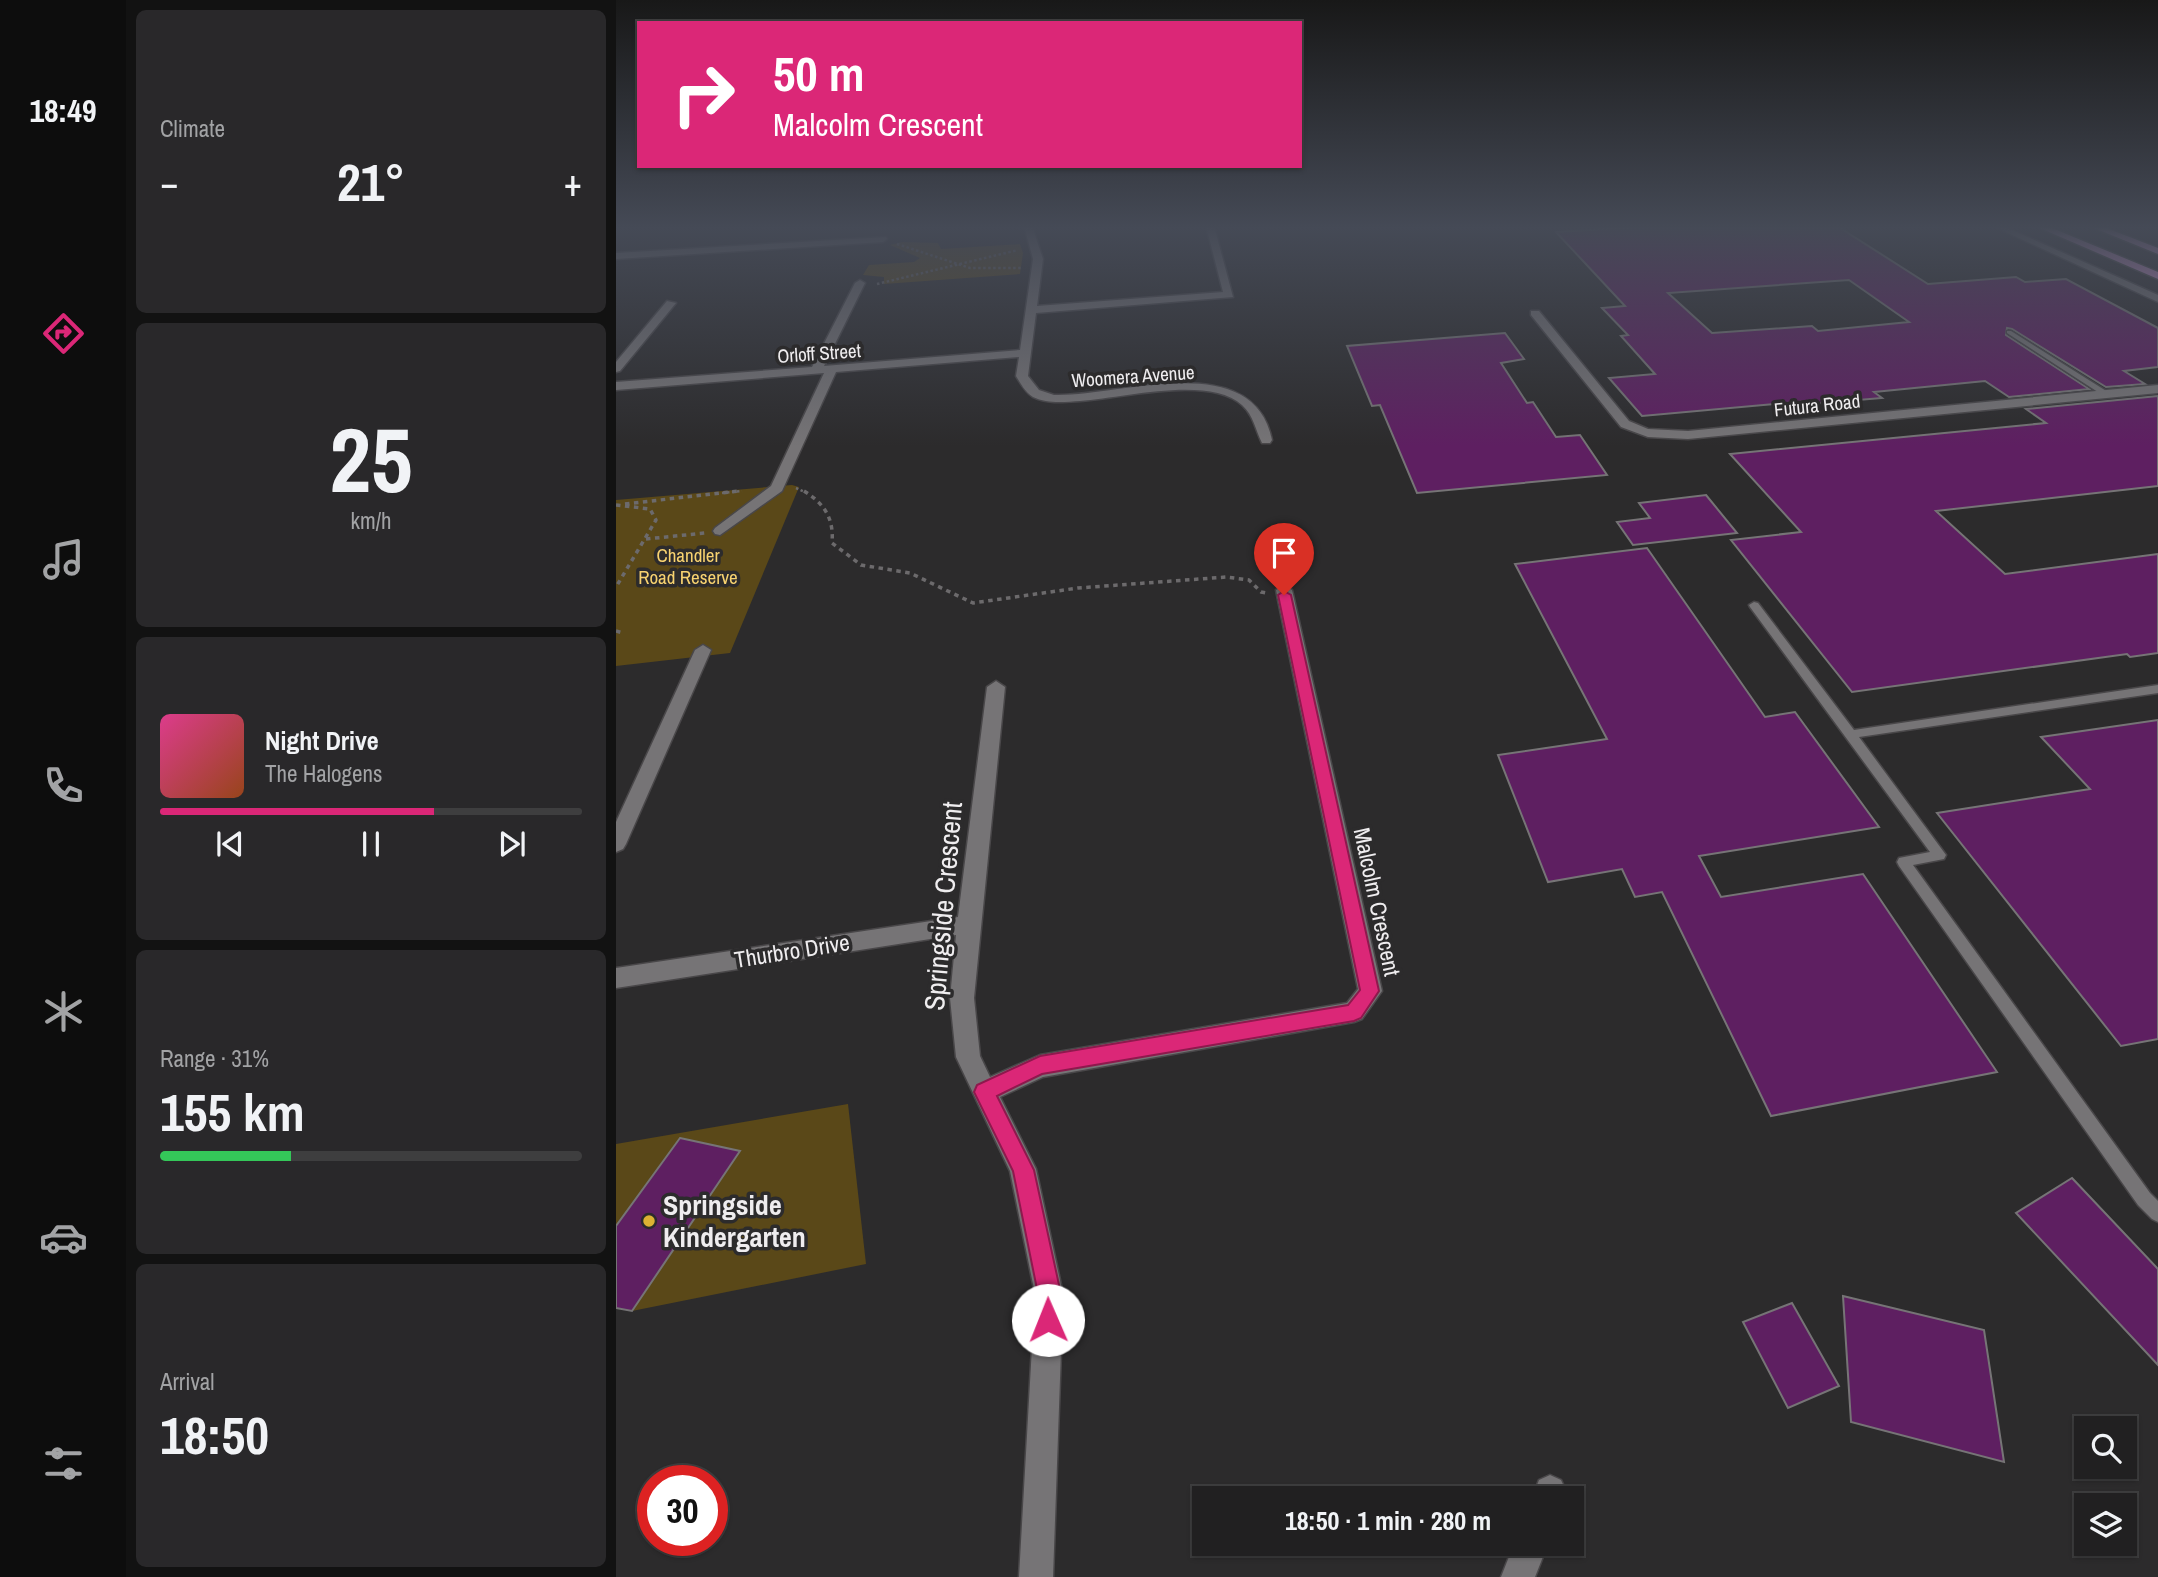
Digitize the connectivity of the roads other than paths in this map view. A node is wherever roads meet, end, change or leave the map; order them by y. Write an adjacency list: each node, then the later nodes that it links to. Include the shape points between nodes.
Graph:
1 (851, 300): 10 (street)
2 (1031, 300): 5 (street, Woomera Avenue)
3 (1168, 300): 5 (street)
4 (671, 303): 9 (street)
5 (1029, 310): 8 (street, Woomera Avenue)
6 (1535, 313): 16 (street, Futura Road, via 1625,424 1657,435)
7 (2009, 332): 16 (lane)
8 (1024, 353): 11 (street, Orloff Street); 17 (street, Woomera Avenue, via 1022,376 1034,393)
9 (616, 369)
10 (816, 370): 11 (street, Orloff Street); 13 (street, Orloff Street)
11 (831, 370): 20 (street, via 777,488)
12 (1234, 379): 15 (street, Woomera Avenue)
13 (616, 386)
14 (2158, 389): 16 (street, Futura Road)
15 (1221, 390): 17 (street, Woomera Avenue); 19 (street, Woomera Avenue, via 1256,410)
16 (2107, 394)
17 (1047, 398): 18 (street, Woomera Avenue)
18 (1032, 409)
19 (1266, 440)
20 (720, 531)
21 (1284, 593): 30 (street, Malcolm Crescent, via 1370,991 1354,1012 1040,1066)
22 (1754, 605): 26 (lane)
23 (703, 650): 27 (street)
24 (996, 687): 28 (street, Springside Crescent)
25 (2158, 689): 26 (lane)
26 (1851, 734): 31 (lane, via 1939,855 1903,862)
27 (616, 844)
28 (968, 924): 29 (street, Thurbro Drive); 30 (street, Springside Crescent, via 962,999 968,1057)
29 (616, 978)
30 (984, 1092): 33 (street, Springside Crescent, via 1023,1170 1049,1294)
31 (2158, 1213)
32 (1526, 1556): 34 (street)
33 (1036, 1577)
34 (1518, 1577)

